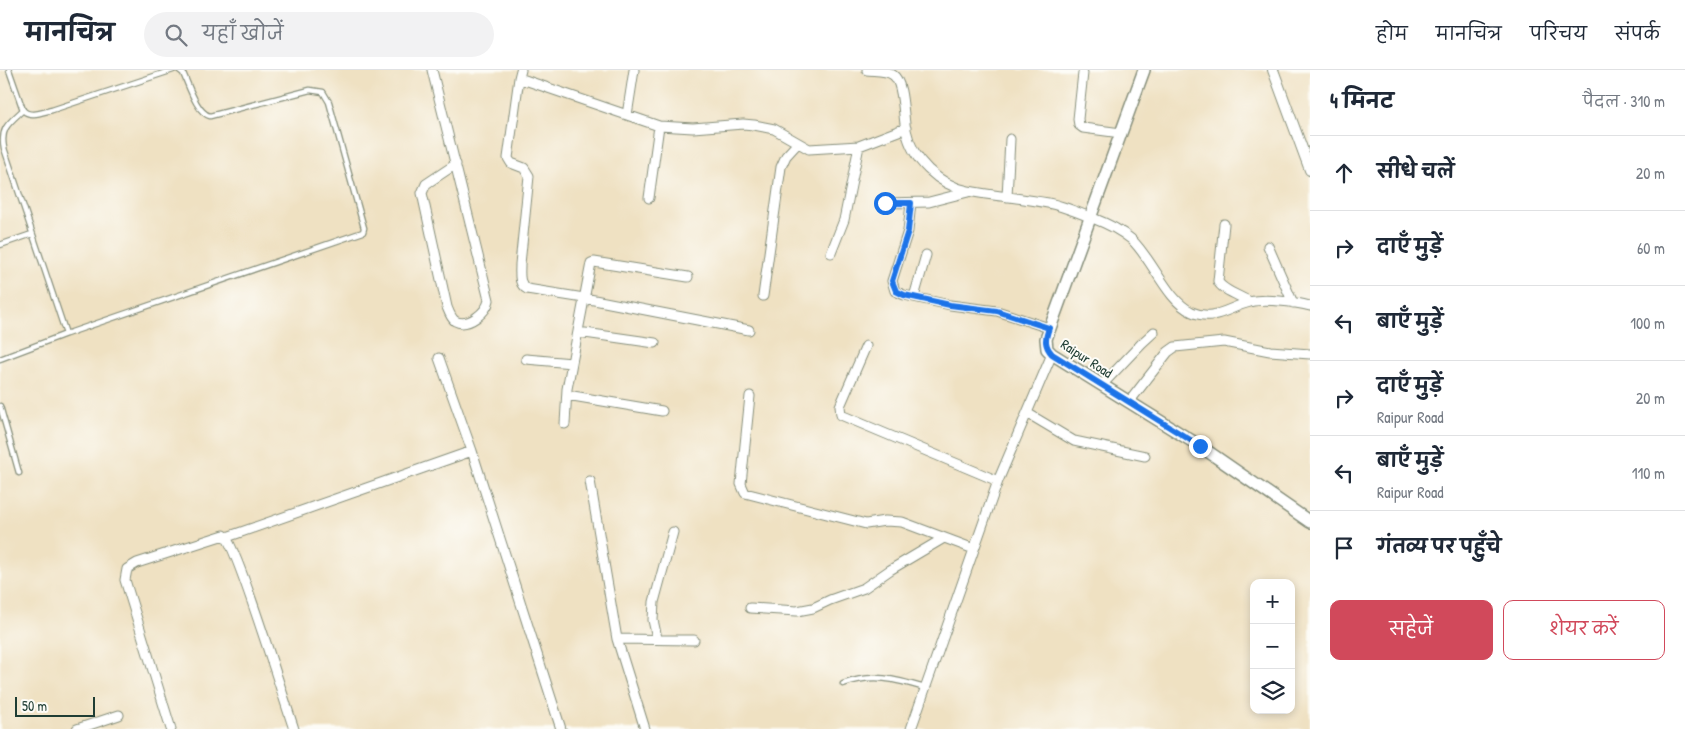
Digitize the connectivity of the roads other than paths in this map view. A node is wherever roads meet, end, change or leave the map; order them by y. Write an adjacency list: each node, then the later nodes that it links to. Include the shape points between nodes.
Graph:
1 (9, 70): 13 (lane)
2 (173, 70): 13 (lane, via 52,110 26,114)
3 (179, 70): 46 (lane, via 199,108 210,116 310,90 323,92 329,102 364,230)
4 (432, 70): 21 (street)
5 (634, 70): 14 (street)
6 (867, 70): 9 (street)
7 (1144, 70): 17 (main road, Raipur Road)
8 (1273, 70): 22 (street)
9 (879, 71): 12 (street)
10 (1083, 73): 17 (street, via 1079,125)
11 (520, 74): 14 (street); 38 (street, via 508,158 511,163 524,168 528,176 521,284 527,289)
12 (898, 74): 16 (street)
13 (23, 110): 30 (lane, via 7,125 3,140)
14 (627, 115): 15 (street)
15 (659, 126): 19 (street, via 754,125 774,129); 25 (street)
16 (906, 128): 20 (street); 23 (street, via 912,148 936,176 946,184)
17 (1121, 133): 28 (main road, Raipur Road)
18 (1010, 138): 24 (street)
19 (797, 144): 20 (street, via 814,150); 36 (street, via 781,167)
20 (859, 146): 33 (street, via 844,220)
21 (456, 164): 21 (street, via 490,300 481,314 464,322 453,320 447,307 422,193 426,184)
22 (1310, 170)
23 (968, 191): 24 (street); 27 (street, via 929,202)
24 (1007, 197): 28 (street, via 1049,203)
25 (650, 198)
26 (885, 203): 27 (street)
27 (911, 203): 37 (street, via 908,231 892,281 896,291)
28 (1091, 218): 39 (street, via 1131,239 1177,300 1193,312 1214,315); 42 (main road, Raipur Road)
29 (1224, 224): 39 (street, via 1218,281 1222,287)
30 (32, 234): 31 (lane); 46 (lane)
31 (0, 245)
32 (1268, 246): 40 (street)
33 (832, 252)
34 (926, 255): 37 (street)
35 (688, 277): 38 (street, via 593,262)
36 (763, 296)
37 (914, 297): 42 (street, via 997,311)
38 (584, 298): 43 (street); 44 (street)
39 (1250, 302): 40 (street)
40 (1293, 303): 41 (street)
41 (1310, 306)
42 (1049, 328): 49 (main road, Raipur Road, via 1046,345)
43 (749, 330)
44 (578, 332): 47 (street); 54 (street)
45 (1154, 332): 55 (street)
46 (66, 334): 53 (lane)
47 (655, 343)
48 (866, 346): 67 (street, via 840,406 841,415)
49 (1052, 354): 55 (main road, Raipur Road); 61 (street)
50 (1310, 354): 58 (street, via 1270,352 1224,342 1175,347)
51 (439, 358): 63 (street)
52 (526, 358): 54 (street)
53 (0, 359)
54 (572, 363): 56 (street)
55 (1102, 385): 58 (main road, Raipur Road)
56 (567, 395): 60 (street); 62 (street)
57 (750, 396): 71 (street, via 741,484 745,493 866,524 902,522)
58 (1129, 402): 68 (main road, Raipur Road, via 1200,446)
59 (0, 406): 65 (lane)
60 (662, 411)
61 (1027, 413): 64 (street, via 1074,441); 67 (street)
62 (565, 424)
63 (472, 451): 70 (street); 83 (street)
64 (1145, 456)
65 (19, 474)
66 (590, 481): 75 (street)
67 (998, 481): 72 (street)
68 (1310, 522)
69 (673, 532): 74 (street, via 654,602)
70 (227, 537): 81 (street, via 221,536 137,563 125,574); 82 (street)
71 (944, 538): 72 (street); 73 (street, via 864,588 814,608 797,611)
72 (974, 549): 78 (street)
73 (750, 608)
74 (657, 638): 75 (street); 76 (street)
75 (617, 639): 84 (street)
76 (694, 640)
77 (843, 684): 78 (lane, via 873,678 900,680)
78 (926, 688): 85 (street)
79 (119, 715): 80 (street)
80 (77, 729)
81 (171, 729)
82 (294, 729)
83 (562, 729)
84 (645, 729)
85 (911, 729)

